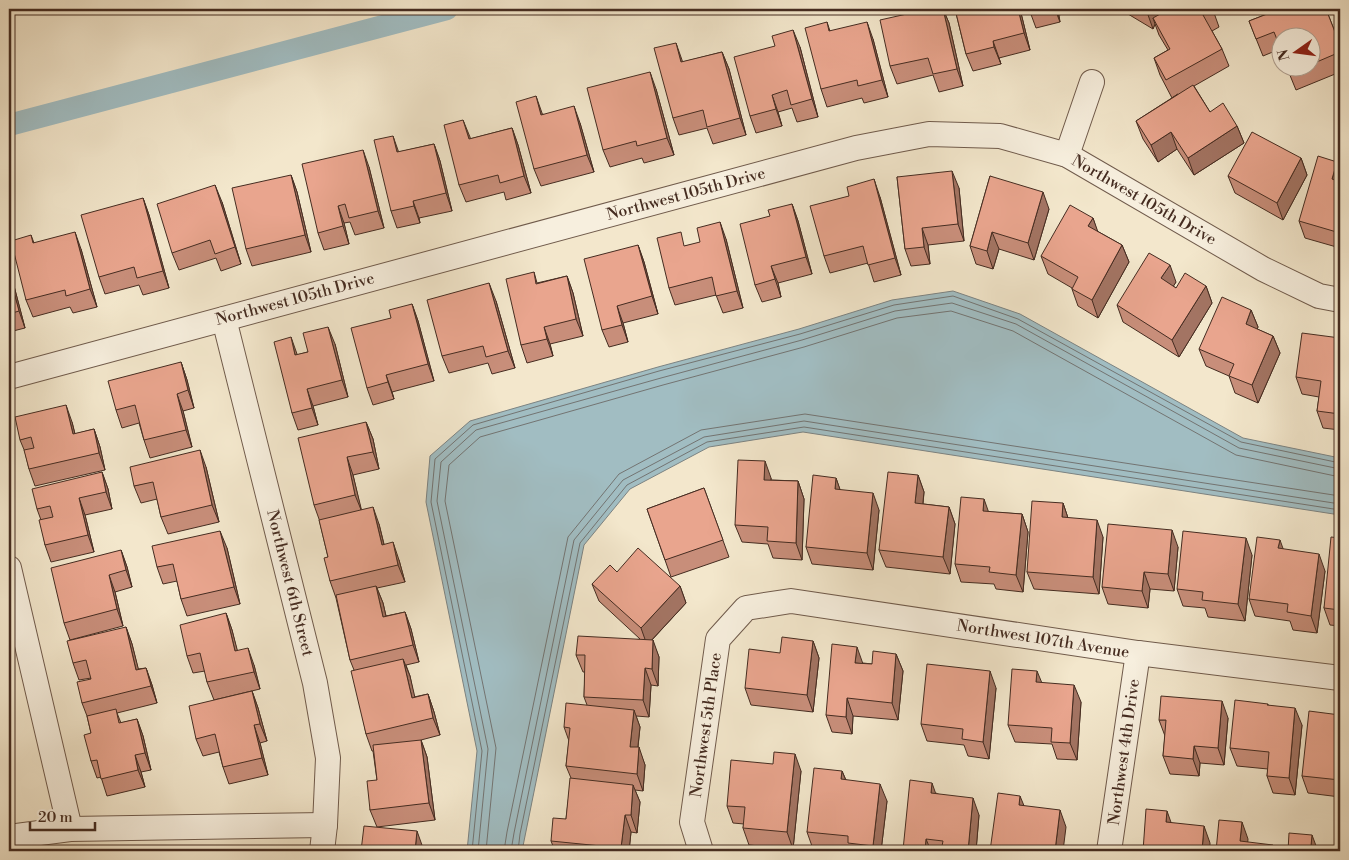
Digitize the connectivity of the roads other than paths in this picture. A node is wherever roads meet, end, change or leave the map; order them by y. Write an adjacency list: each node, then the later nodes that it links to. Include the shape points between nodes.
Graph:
1 (1092, 82): 2 (street)
2 (1067, 155): 3 (street, Northwest 105th Drive, via 1263,269 1319,296); 4 (street, Northwest 105th Drive, via 1000,136 920,135 846,151)
3 (1340, 300)
4 (224, 318): 5 (street, Northwest 105th Drive); 10 (street, Northwest 6th Street, via 315,684 328,758)
5 (9, 377)
6 (9, 568): 11 (street)
7 (746, 608): 8 (street, Northwest 107th Avenue, via 791,601); 14 (street, Northwest 5th Place, via 718,639 692,822)
8 (1138, 653): 9 (street, Northwest 107th Avenue); 15 (street, Northwest 4th Drive)
9 (1340, 678)
10 (325, 825): 11 (street); 13 (street, Northwest 6th Street)
11 (70, 829): 12 (street)
12 (9, 837)
13 (322, 851)
14 (701, 851)
15 (1109, 851)

